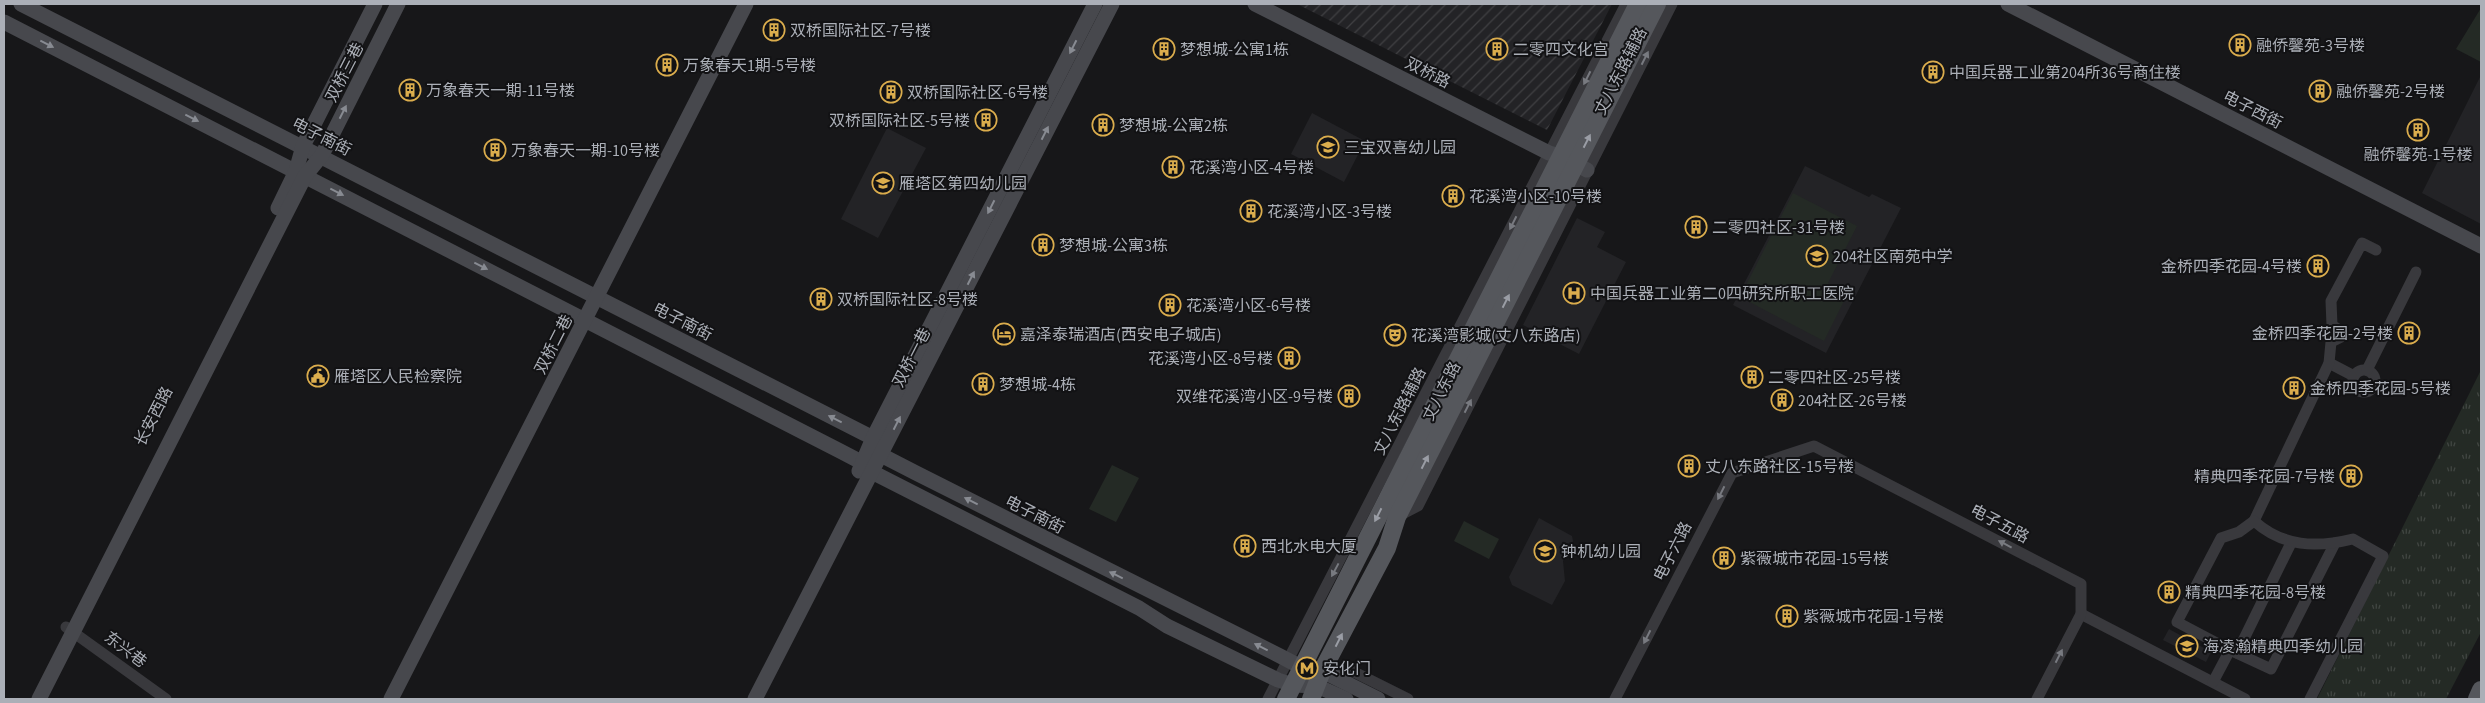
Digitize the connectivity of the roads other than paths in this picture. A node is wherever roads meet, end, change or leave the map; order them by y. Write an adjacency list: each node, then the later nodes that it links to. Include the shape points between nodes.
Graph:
1 (21, 4): 14 (main road, 电子南街)
2 (375, 4): 14 (main road, 双桥三巷)
3 (398, 4): 15 (main road, 双桥三巷, one-way to 3)
4 (746, 4): 21 (main road, 双桥二巷)
5 (1095, 4): 26 (main road, 双桥一巷, one-way to 26)
6 (1112, 4): 28 (main road, 双桥一巷, one-way to 6)
7 (1255, 4): 16 (main road, 双桥路)
8 (1626, 4): 16 (street, 丈八东路辅路, one-way to 16)
9 (1638, 4): 16 (main road, 丈八东路)
10 (1657, 4): 16 (main road, 丈八东路, one-way to 10)
11 (1672, 4): 16 (street, 丈八东路辅路, one-way to 11)
12 (2013, 5): 18 (main road, 电子西街)
13 (4, 22): 17 (main road, one-way to 17)
14 (303, 146): 15 (main road, 电子南街); 17 (main road, 长安西路)
15 (322, 155): 17 (main road, 长安西路); 21 (main road, 电子南街)
16 (1568, 161): 36 (main road, 丈八东路, one-way to 36); 38 (main road, 丈八东路, one-way to 16, via 1387,548 1397,517 1443,440)
17 (301, 173): 22 (main road, one-way to 22); 34 (main road, 长安西路)
18 (2481, 246)
19 (2376, 250): 23 (street, via 2362,243 2331,301 2332,325 2341,331 2341,337 2331,342)
20 (2416, 272): 24 (street)
21 (597, 296): 22 (main road, 双桥二巷); 26 (main road, 电子南街, one-way to 21)
22 (585, 320): 29 (main road); 44 (main road, 双桥二巷)
23 (2329, 363): 25 (street); 30 (street)
24 (2367, 370): 25 (street); 25 (street, via 2375,378 2370,391 2362,393 2355,389)
25 (2354, 376)
26 (873, 438): 28 (main road); 29 (main road, 双桥一巷)
27 (1790, 454): 33 (street, 电子五路, one-way to 27, via 2081,584 1814,446); 51 (street, 电子六路, one-way to 51, via 1732,473)
28 (881, 455): 29 (main road, 双桥一巷); 36 (main road, 电子南街, one-way to 28)
29 (867, 467): 39 (main road); 45 (main road, 双桥一巷); 46 (main road, 双桥一巷)
30 (2254, 521): 31 (street, via 2264,530); 35 (street, via 2239,532 2221,538 2177,622)
31 (2291, 543): 32 (street); 35 (street)
32 (2335, 543): 35 (street, via 2271,669); 54 (street, via 2353,539 2383,556)
33 (2081, 614): 37 (street); 52 (street, 电子五路, one-way to 33)
34 (70, 629): 41 (main road, 长安西路); 42 (main road, 长安西路); 43 (street, 东兴巷)
35 (2233, 651): 37 (street)
36 (1295, 663): 38 (main road, 电子南街); 39 (main road, 丈八东路)
37 (2213, 682): 53 (street)
38 (1324, 687): 39 (main road); 48 (main road); 49 (main road); 50 (street, via 1346,668)
39 (1285, 688): 47 (street)
40 (2481, 690): 55 (main road)
41 (28, 699)
42 (39, 699)
43 (166, 699)
44 (391, 699)
45 (743, 699)
46 (755, 699)
47 (1268, 699)
48 (1346, 699)
49 (1378, 699)
50 (1408, 699)
51 (1615, 699)
52 (2037, 699)
53 (2245, 699)
54 (2310, 699)
55 (2477, 699)

